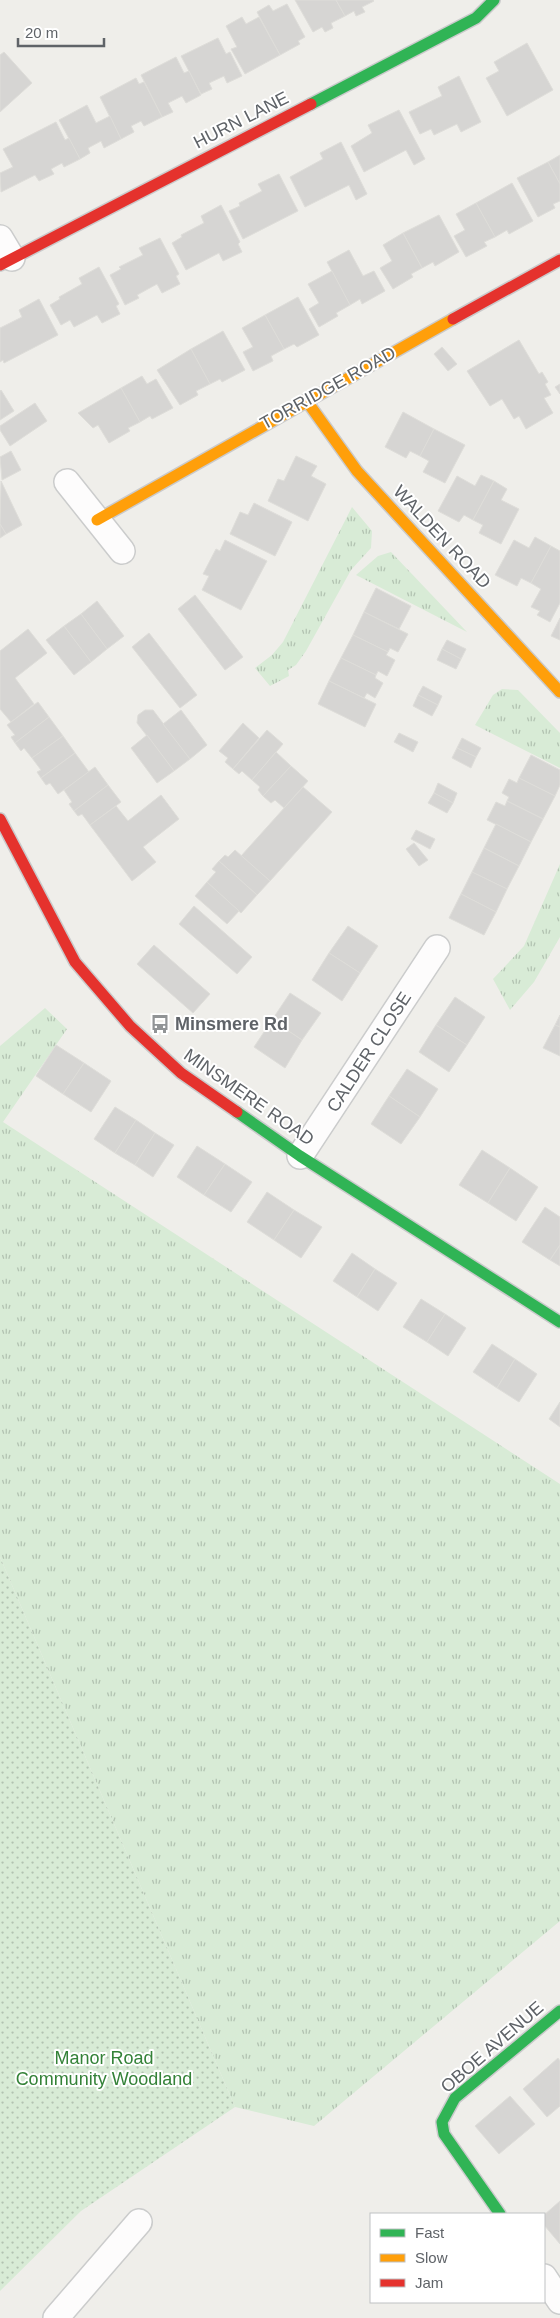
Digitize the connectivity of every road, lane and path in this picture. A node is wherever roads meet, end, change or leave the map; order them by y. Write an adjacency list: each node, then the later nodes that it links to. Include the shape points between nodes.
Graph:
1 (494, 0): 2 (street, HURN LANE, via 476,18)
2 (4, 254)
3 (560, 260): 4 (street, TORRIDGE ROAD)
4 (306, 400): 6 (street, TORRIDGE ROAD); 8 (street, WALDEN ROAD, via 357,471)
5 (67, 482): 6 (street)
6 (97, 520): 7 (street)
7 (122, 551)
8 (560, 692)
9 (0, 818): 11 (street, MINSMERE ROAD, via 75,962 130,1026 181,1073)
10 (437, 948): 11 (street, CALDER CLOSE)
11 (300, 1156): 12 (street, MINSMERE ROAD)
12 (560, 1322)
13 (560, 2011): 14 (street, OBOE AVENUE, via 455,2098 442,2122 444,2134)
14 (499, 2213)
15 (138, 2222): 18 (street)
16 (545, 2278): 17 (street)
17 (560, 2300)
18 (56, 2318)

